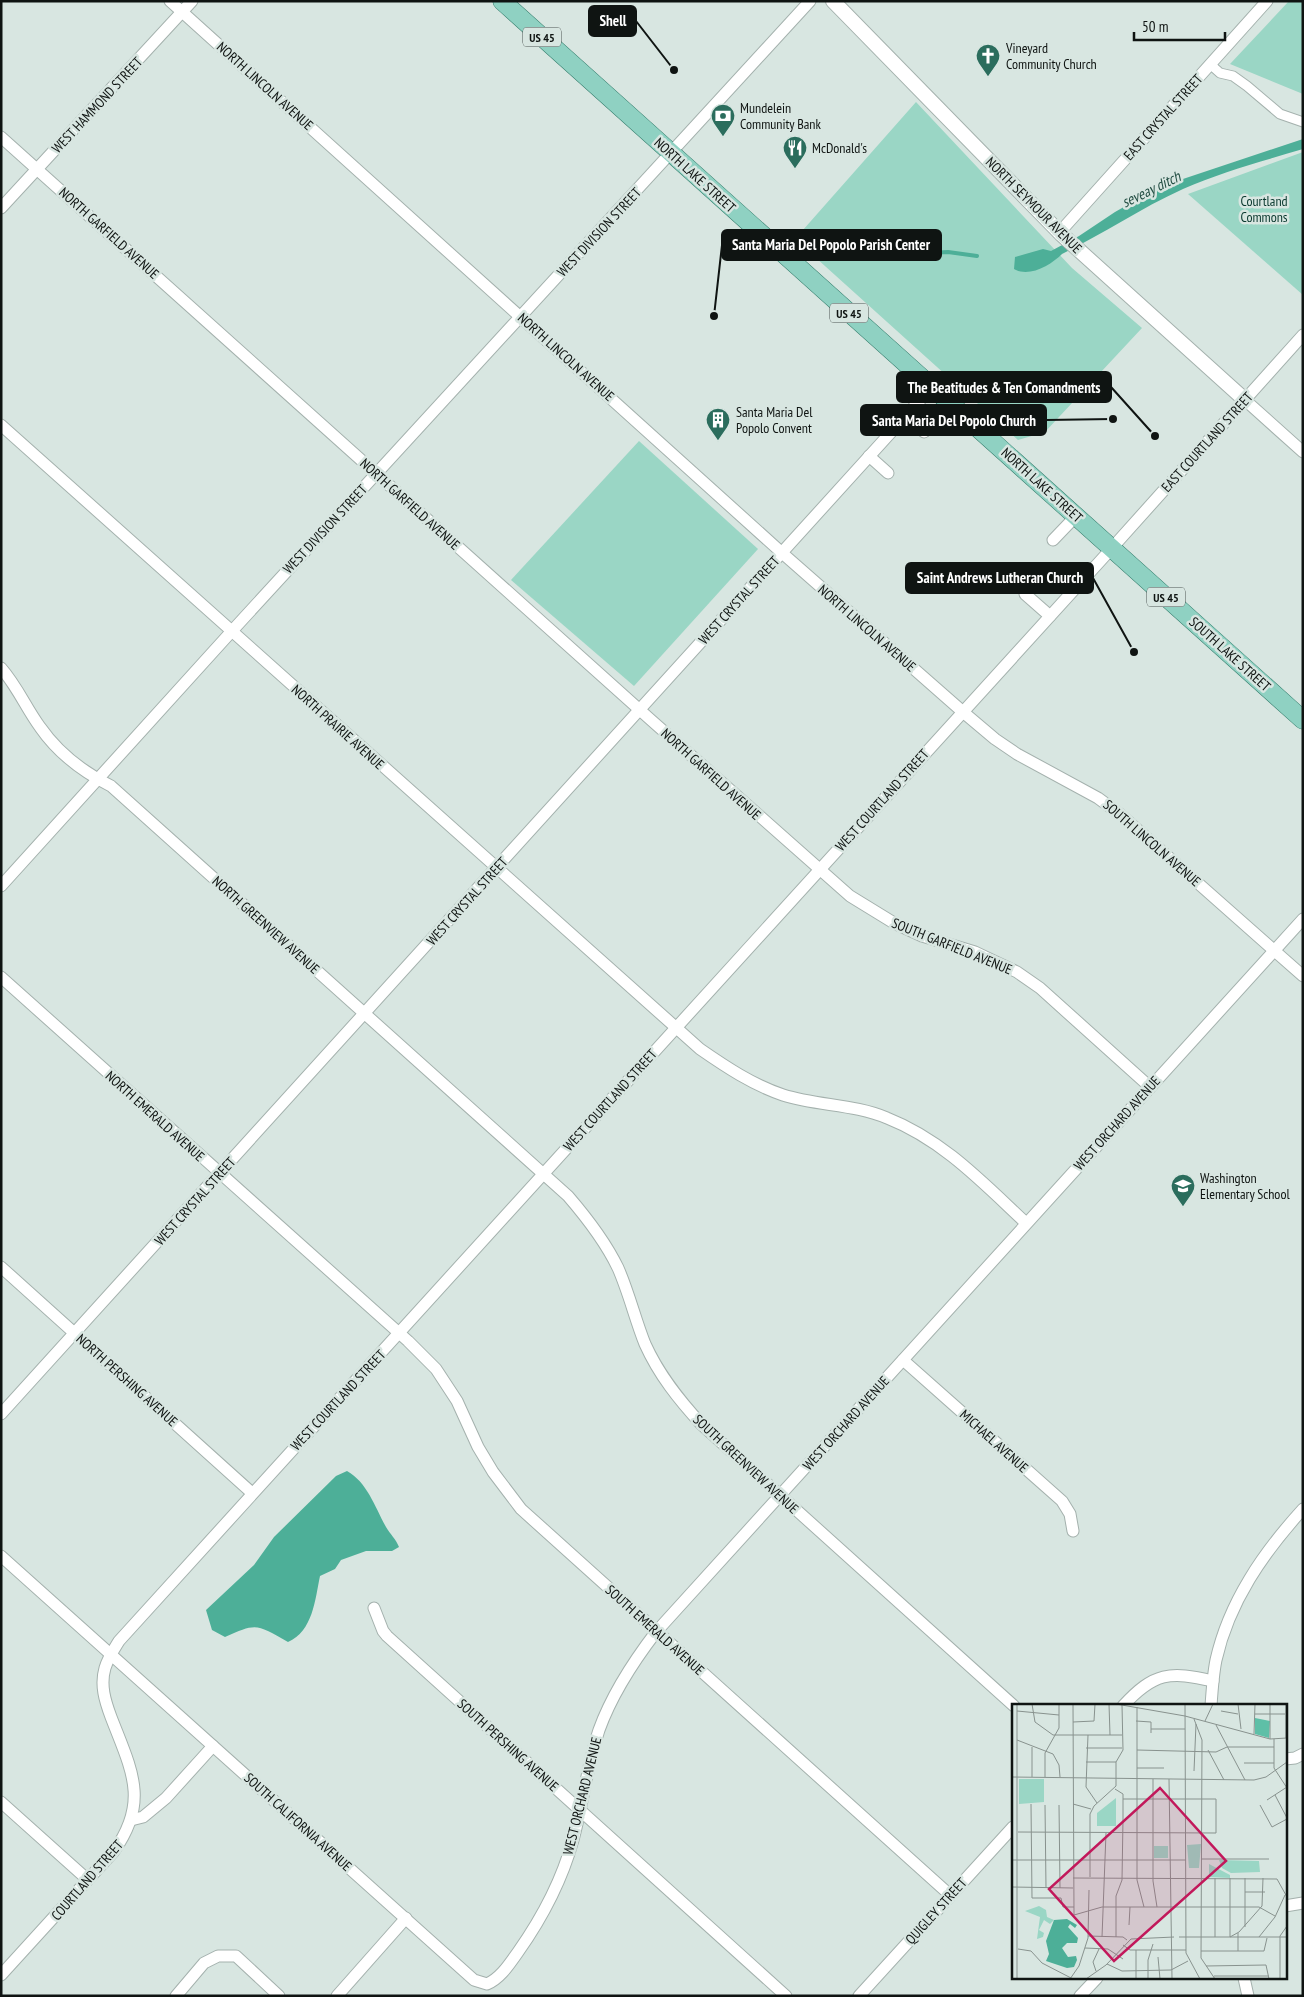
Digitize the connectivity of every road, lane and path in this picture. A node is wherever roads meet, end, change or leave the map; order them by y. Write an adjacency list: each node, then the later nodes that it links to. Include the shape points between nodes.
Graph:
1 (170, 1): 7 (street, NORTH LINCOLN AVENUE)
2 (192, 1): 7 (street, WEST HAMMOND STREET)
3 (502, 1): 11 (main road, NORTH LAKE STREET / US 45)
4 (810, 1): 11 (street, WEST DIVISION STREET)
5 (833, 1): 14 (street, NORTH SEYMOUR AVENUE)
6 (1266, 1): 8 (street, EAST CRYSTAL STREET)
7 (182, 12): 12 (street, WEST HAMMOND STREET); 15 (street, NORTH LINCOLN AVENUE)
8 (1210, 64): 9 (street, via 1220,73 1233,76 1280,114); 14 (street, EAST CRYSTAL STREET)
9 (1303, 122)
10 (1, 137): 12 (street, NORTH GARFIELD AVENUE)
11 (672, 154): 15 (street, WEST DIVISION STREET); 17 (main road, NORTH LAKE STREET / US 45)
12 (37, 169): 13 (street, WEST HAMMOND STREET); 25 (street, NORTH GARFIELD AVENUE)
13 (1, 208)
14 (1060, 233): 18 (street, NORTH SEYMOUR AVENUE)
15 (521, 316): 25 (street, WEST DIVISION STREET); 29 (street, NORTH LINCOLN AVENUE)
16 (1303, 335): 18 (street, EAST COURTLAND STREET)
17 (932, 387): 19 (street, WEST CRYSTAL STREET); 26 (main road, NORTH LAKE STREET / US 45)
18 (1245, 400): 22 (street); 28 (street, EAST COURTLAND STREET)
19 (906, 416): 21 (street); 23 (street, WEST CRYSTAL STREET)
20 (1, 425): 32 (street, NORTH PRAIRIE AVENUE)
21 (924, 432)
22 (1303, 452)
23 (869, 456): 24 (street); 29 (street, WEST CRYSTAL STREET)
24 (888, 473)
25 (376, 474): 32 (street, WEST DIVISION STREET); 34 (street, NORTH GARFIELD AVENUE)
26 (1076, 516): 27 (street); 28 (main road, NORTH LAKE STREET / US 45)
27 (1053, 540)
28 (1112, 548): 31 (street, WEST COURTLAND STREET); 36 (main road, SOUTH LAKE STREET / US 45)
29 (782, 552): 34 (street, WEST CRYSTAL STREET); 35 (street, NORTH LINCOLN AVENUE)
30 (1026, 594): 31 (street)
31 (1050, 616): 35 (street, WEST COURTLAND STREET)
32 (231, 632): 37 (street, WEST DIVISION STREET); 38 (street, NORTH PRAIRIE AVENUE)
33 (1, 668): 37 (street, NORTH GREENVIEW AVENUE, via 40,728 81,770)
34 (640, 711): 38 (street, WEST CRYSTAL STREET); 39 (street, NORTH GARFIELD AVENUE)
35 (963, 712): 39 (street, WEST COURTLAND STREET); 42 (street, SOUTH LINCOLN AVENUE, via 1017,754 1098,798 1121,815)
36 (1303, 720)
37 (97, 779): 40 (street, WEST DIVISION STREET); 45 (street, NORTH GREENVIEW AVENUE, via 111,786)
38 (496, 869): 45 (street, WEST CRYSTAL STREET); 46 (street, NORTH PRAIRIE AVENUE)
39 (819, 870): 46 (street, WEST COURTLAND STREET); 47 (street, SOUTH GARFIELD AVENUE, via 850,896 894,923 922,936 975,952 1017,972 1040,988)
40 (1, 886)
41 (1303, 919): 42 (street, WEST ORCHARD AVENUE)
42 (1274, 951): 43 (street, SOUTH LINCOLN AVENUE); 47 (street, WEST ORCHARD AVENUE)
43 (1303, 976)
44 (1, 977): 49 (street, NORTH EMERALD AVENUE)
45 (366, 1014): 48 (street, NORTH GREENVIEW AVENUE); 49 (street, WEST CRYSTAL STREET)
46 (675, 1028): 48 (street, WEST COURTLAND STREET); 50 (street, NORTH PRAIRIE AVENUE, via 720,1063 784,1095 860,1108 911,1128 957,1159)
47 (1150, 1086): 50 (street, WEST ORCHARD AVENUE)
48 (544, 1173): 53 (street, WEST COURTLAND STREET); 57 (street, SOUTH GREENVIEW AVENUE, via 578,1208 604,1243 618,1269 645,1343 676,1398)
49 (220, 1174): 52 (street, WEST CRYSTAL STREET); 53 (street, NORTH EMERALD AVENUE)
50 (1026, 1223): 54 (street, WEST ORCHARD AVENUE)
51 (1, 1267): 52 (street, NORTH PERSHING AVENUE)
52 (75, 1333): 55 (street, WEST CRYSTAL STREET); 56 (street, NORTH PERSHING AVENUE)
53 (399, 1334): 56 (street, WEST COURTLAND STREET); 62 (street, SOUTH EMERALD AVENUE, via 436,1369 457,1401 493,1472 521,1509)
54 (903, 1360): 57 (street, WEST ORCHARD AVENUE); 59 (street, MICHAEL AVENUE, via 1062,1501 1070,1514)
55 (1, 1414)
56 (252, 1493): 63 (street, WEST COURTLAND STREET, via 119,1640)
57 (780, 1495): 62 (street, WEST ORCHARD AVENUE); 65 (street, SOUTH GREENVIEW AVENUE)
58 (1303, 1509): 64 (street, via 1265,1555 1242,1593 1224,1631)
59 (1073, 1531)
60 (1, 1556): 63 (street, SOUTH CALIFORNIA AVENUE)
61 (374, 1608): 72 (street, SOUTH PERSHING AVENUE, via 387,1636)
62 (656, 1632): 72 (street, WEST ORCHARD AVENUE, via 634,1660 609,1704 592,1753); 76 (street, SOUTH EMERALD AVENUE)
63 (111, 1654): 68 (street, SOUTH CALIFORNIA AVENUE); 73 (street, COURTLAND STREET, via 105,1668 104,1700 130,1768 135,1793)
64 (1213, 1681): 66 (street, via 1164,1676 1151,1681); 67 (street)
65 (1012, 1704)
66 (1126, 1704)
67 (1211, 1704)
68 (213, 1746): 73 (street, via 166,1798 143,1818); 79 (street, SOUTH CALIFORNIA AVENUE)
69 (1303, 1754): 70 (street)
70 (1286, 1759)
71 (1, 1802): 75 (street)
72 (580, 1810): 83 (street, WEST ORCHARD AVENUE, via 562,1873 548,1904 507,1967); 87 (street, SOUTH PERSHING AVENUE)
73 (131, 1820): 75 (street, COURTLAND STREET, via 126,1835)
74 (1012, 1828): 76 (street, QUIGLEY STREET)
75 (88, 1880): 80 (street, COURTLAND STREET)
76 (950, 1895): 88 (street, QUIGLEY STREET)
77 (1303, 1903): 78 (street)
78 (1286, 1906)
79 (406, 1918): 83 (street, SOUTH CALIFORNIA AVENUE, via 474,1980); 86 (street)
80 (1, 1975)
81 (1095, 1980): 89 (street)
82 (1244, 1980): 90 (street)
83 (488, 1984)
84 (176, 1996): 85 (street, via 204,1963 218,1956 236,1956)
85 (279, 1996)
86 (337, 1996)
87 (786, 1996)
88 (859, 1996)
89 (1080, 1996)
90 (1248, 1996)

